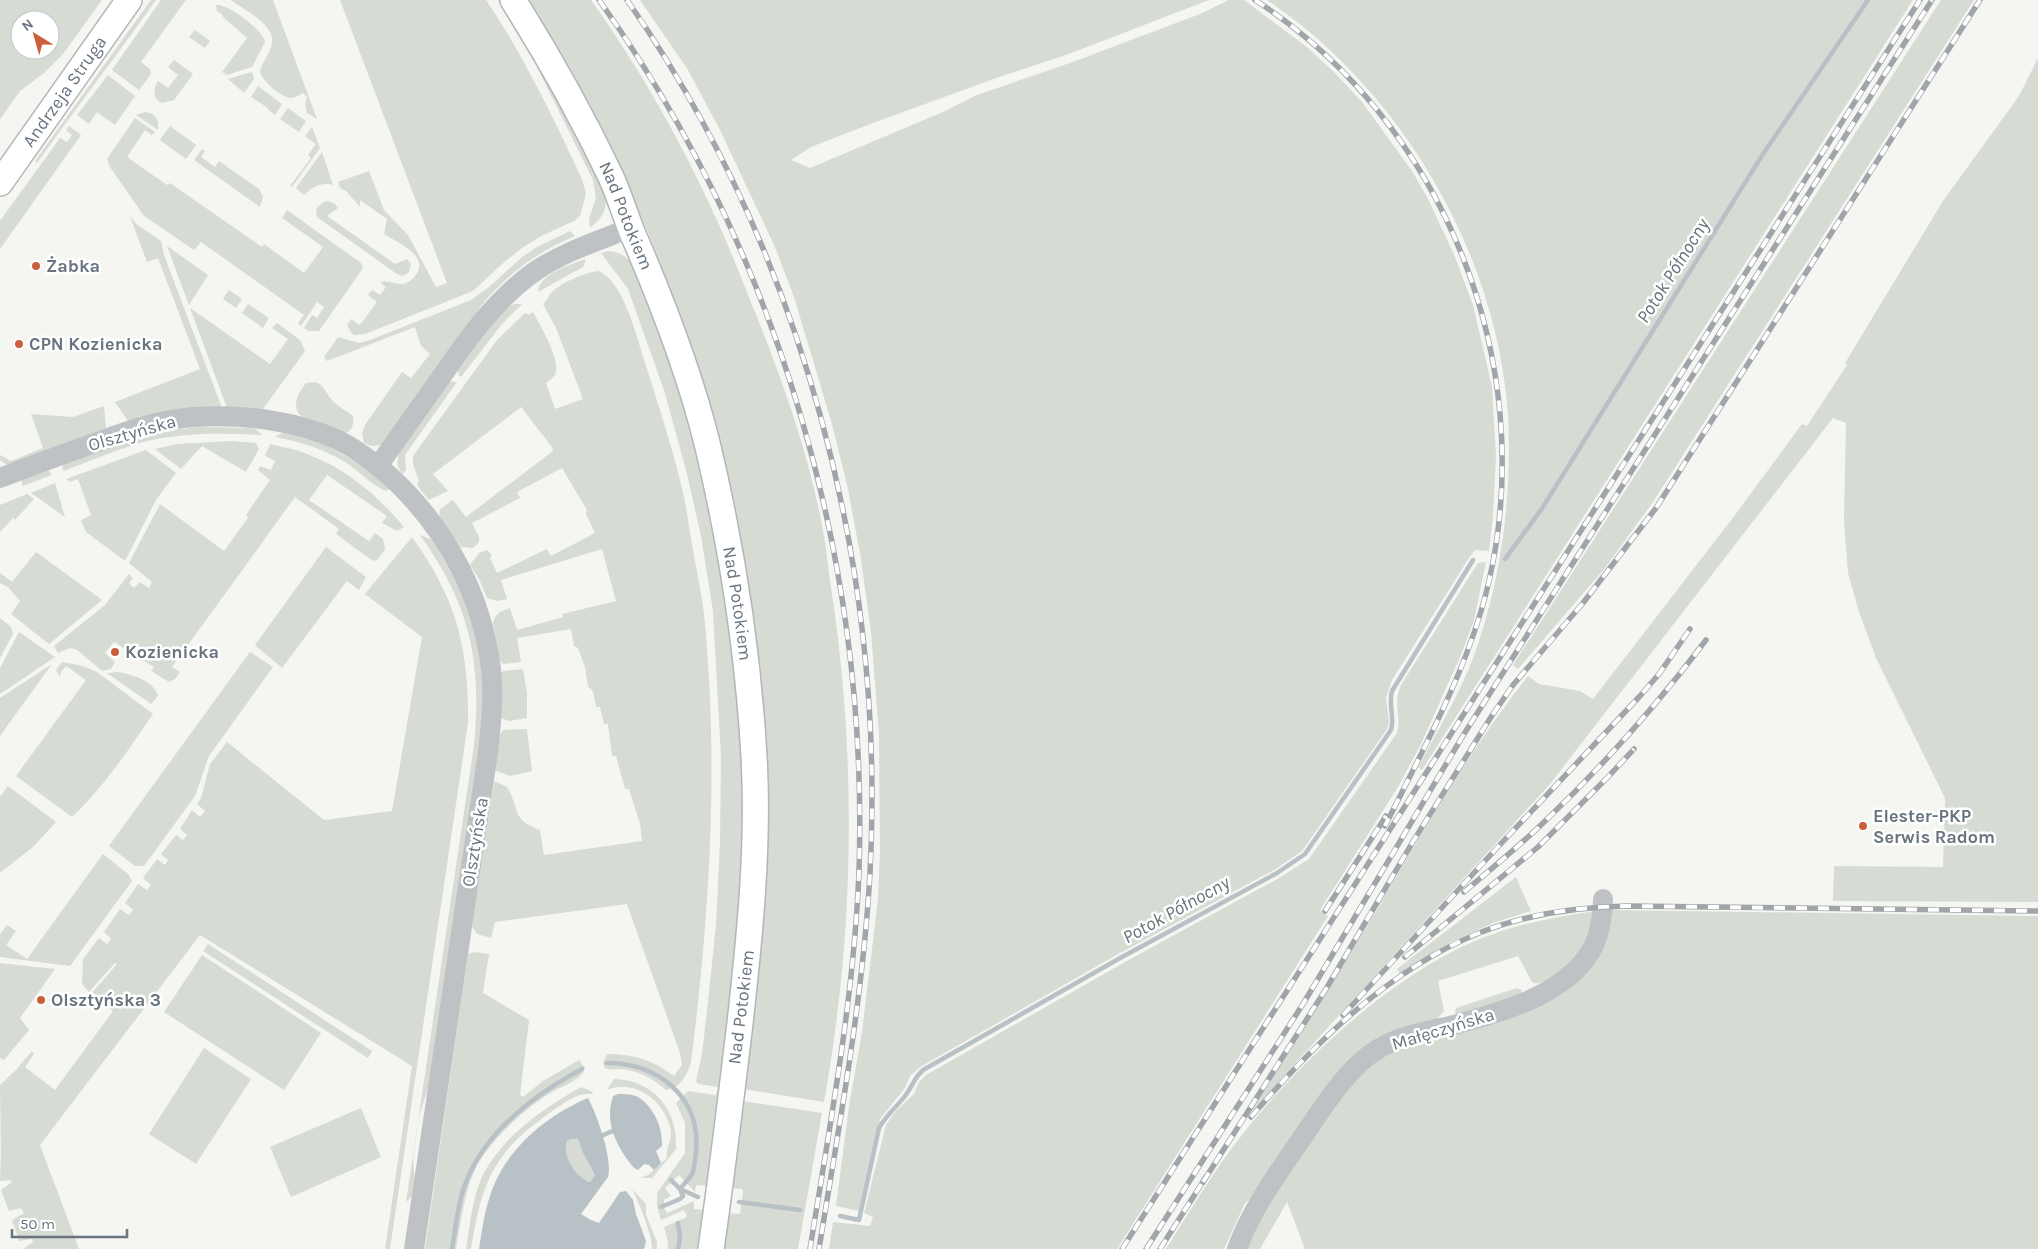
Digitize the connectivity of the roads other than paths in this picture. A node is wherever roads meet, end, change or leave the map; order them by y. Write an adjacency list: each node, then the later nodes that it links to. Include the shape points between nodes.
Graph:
1 (130, 0): 3 (main road, Andrzeja Struga)
2 (513, 0): 4 (main road, Nad Potokiem, via 579,113 612,180)
3 (0, 183)
4 (630, 228): 5 (street, via 570,252 520,282 466,342); 9 (main road, Nad Potokiem, via 678,348 707,444 738,605 753,747 755,799 751,924)
5 (378, 466): 6 (street, Olsztyńska, via 361,453 322,433 272,421 211,416 143,426); 8 (street, Olsztyńska, via 426,514 464,574 484,632 493,698 488,752)
6 (0, 478)
7 (1603, 899): 10 (street, Małęczyńska, via 1591,952 1567,977 1506,1010 1399,1040 1380,1049 1348,1075 1279,1171 1256,1208)
8 (414, 1249)
9 (711, 1249)
10 (1237, 1249)

